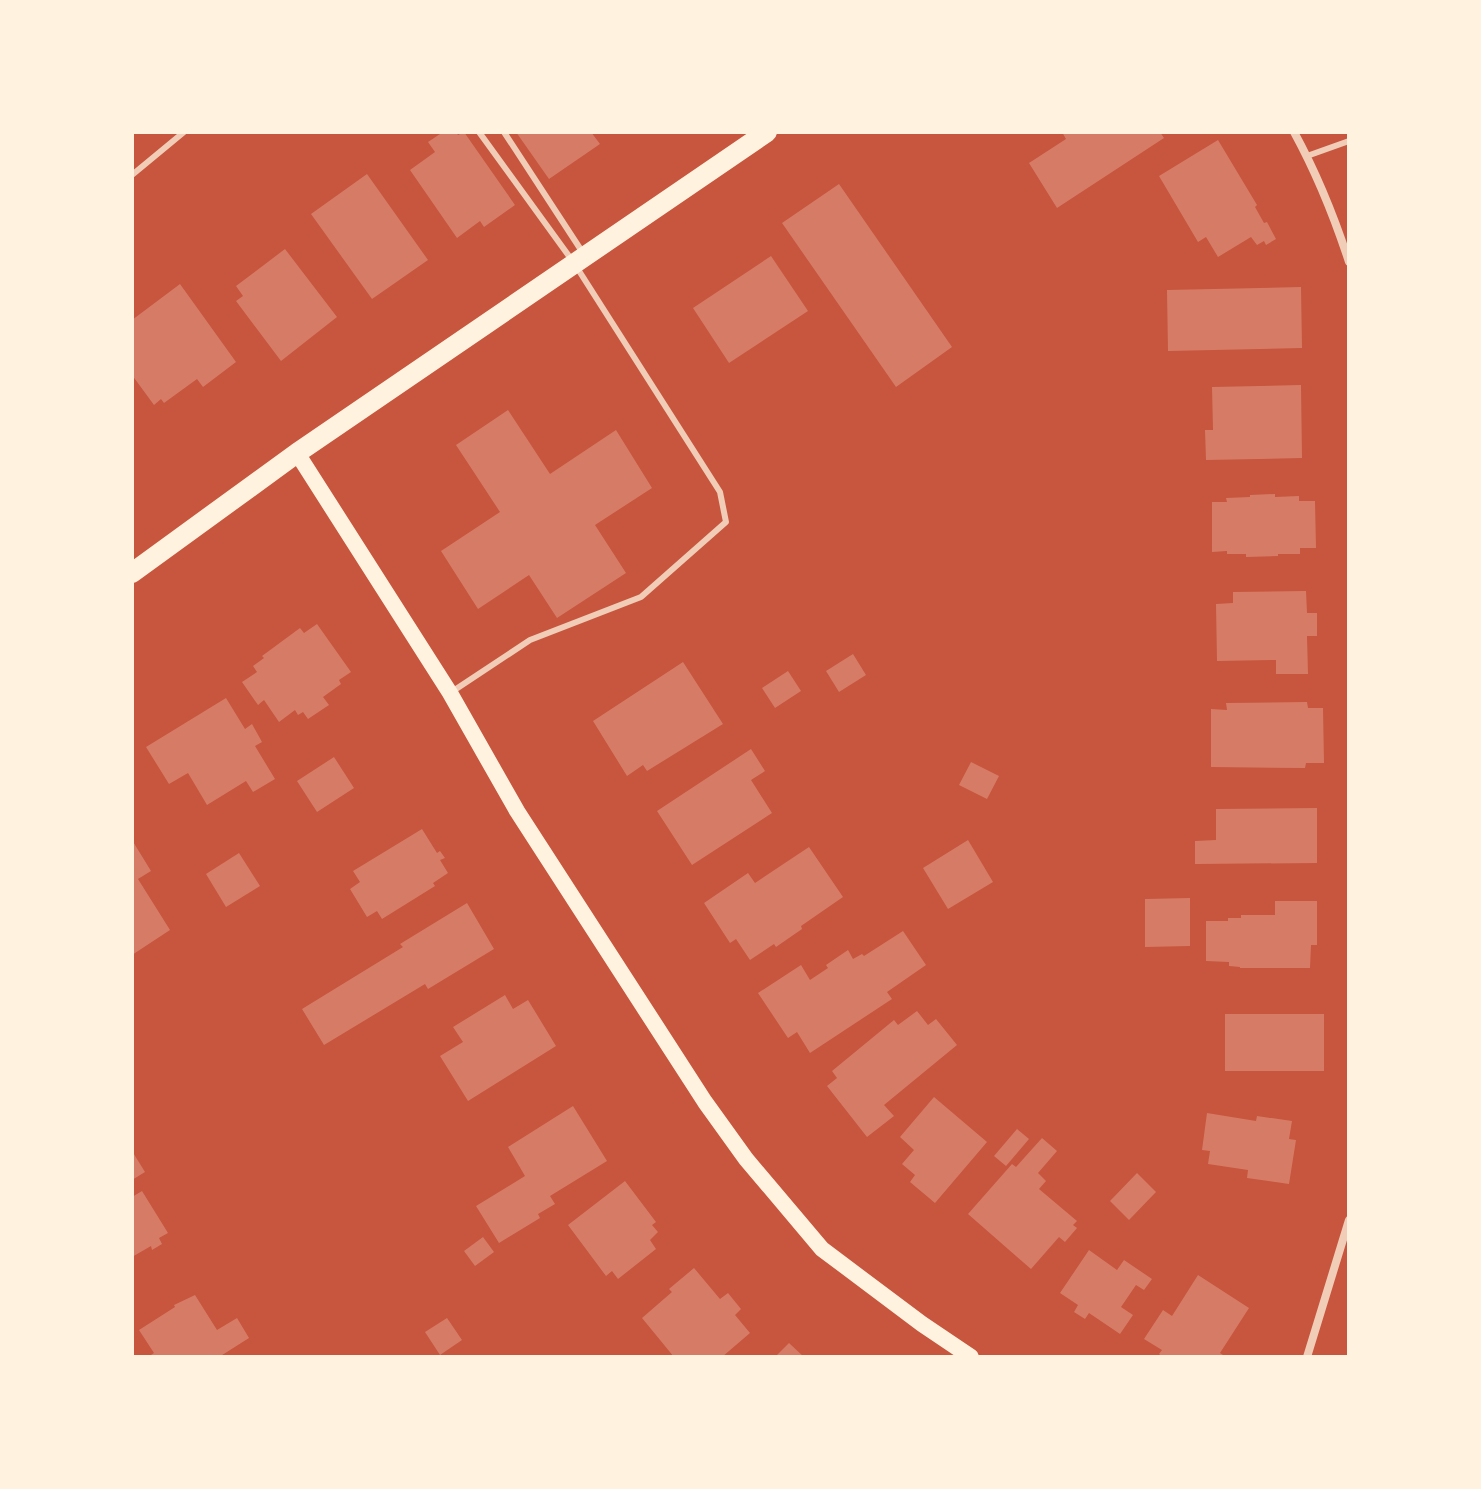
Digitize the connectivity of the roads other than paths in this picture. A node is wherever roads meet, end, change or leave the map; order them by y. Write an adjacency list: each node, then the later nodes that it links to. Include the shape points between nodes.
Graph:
1 (184, 132): 8 (lane)
2 (479, 132): 9 (lane)
3 (504, 132): 9 (lane)
4 (767, 132): 9 (main road)
5 (1294, 132): 7 (street)
6 (1349, 141): 7 (lane)
7 (1307, 156): 10 (street)
8 (132, 175)
9 (579, 259): 11 (main road); 13 (lane, via 720,492 726,522 641,597 530,640)
10 (1349, 262)
11 (297, 453): 12 (main road); 13 (main road)
12 (132, 573)
13 (450, 693): 15 (main road, via 517,811 746,1159 822,1249)
14 (1349, 1220): 16 (street)
15 (971, 1357)
16 (1307, 1357)

